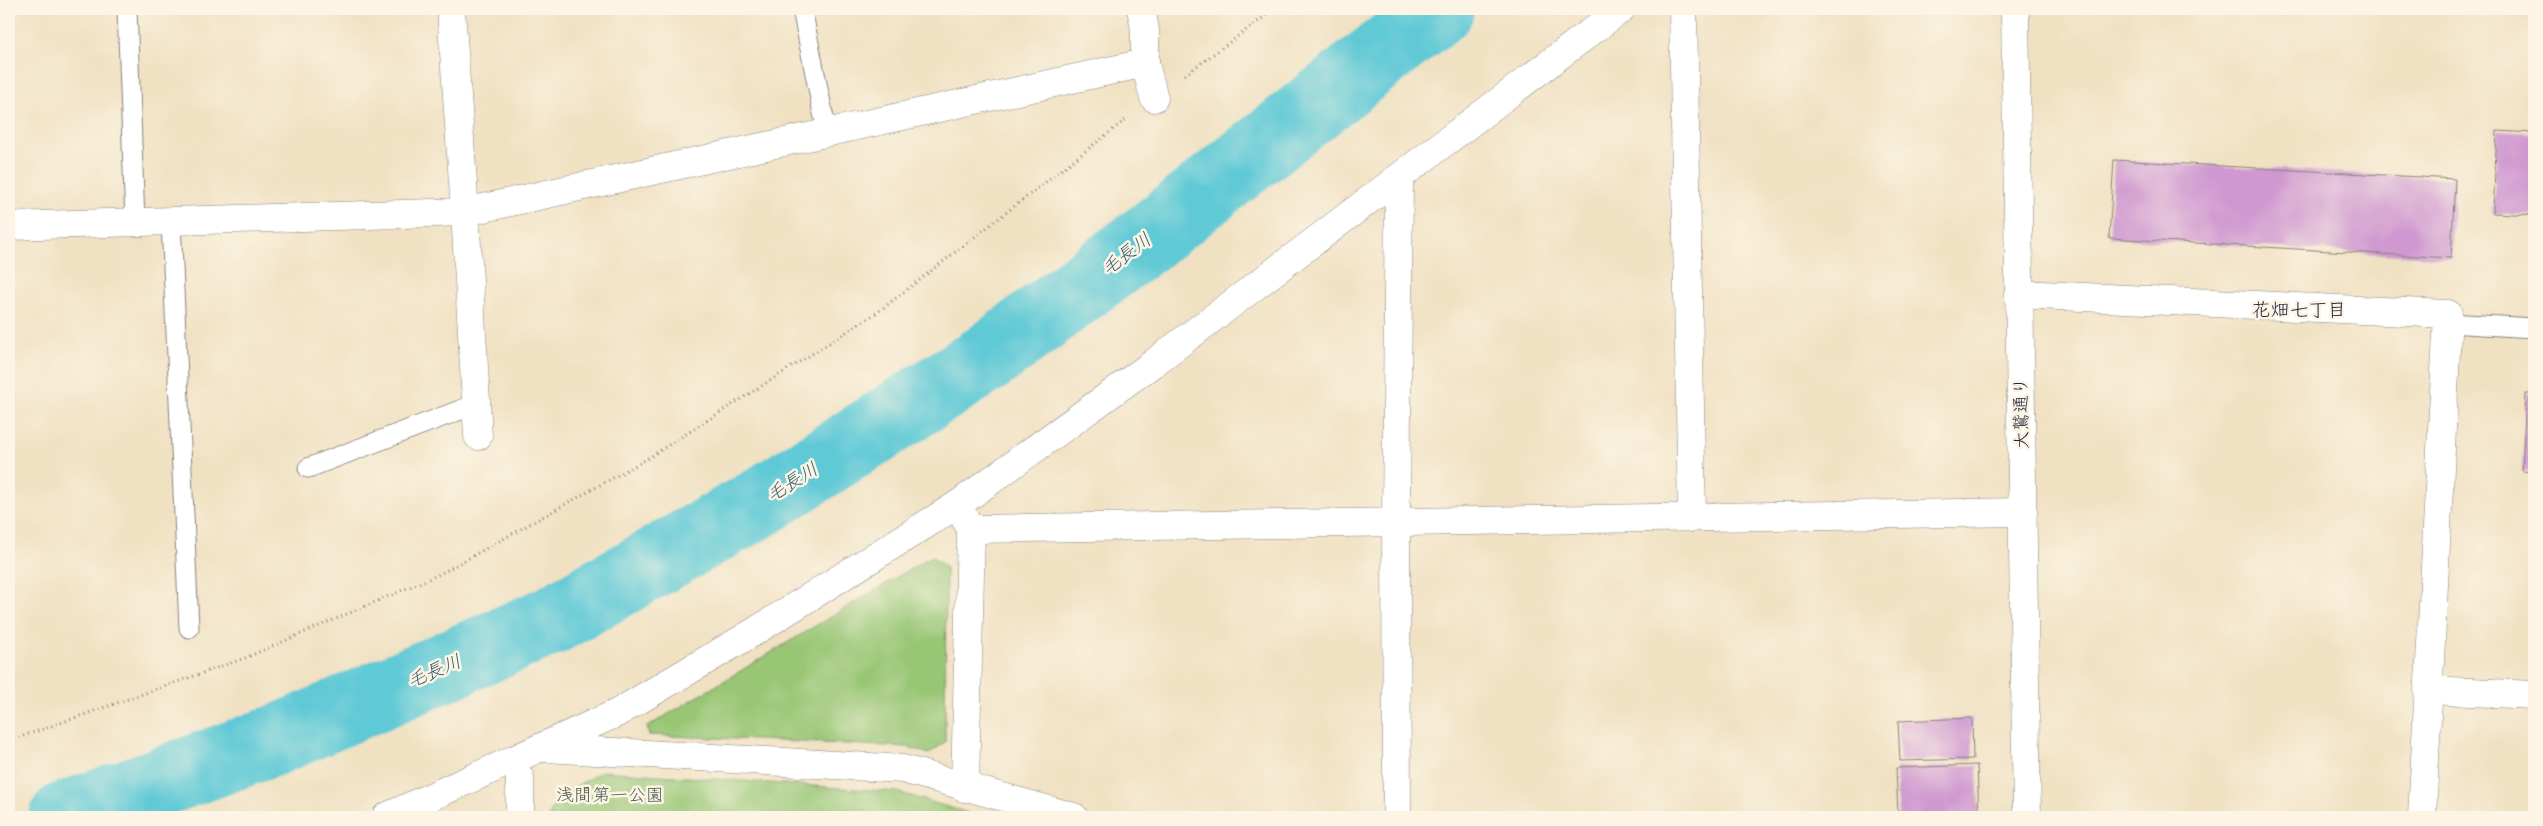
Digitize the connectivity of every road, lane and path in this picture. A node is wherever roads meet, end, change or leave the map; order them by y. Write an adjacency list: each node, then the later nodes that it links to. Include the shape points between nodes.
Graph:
1 (128, 9): 15 (lane)
2 (450, 9): 13 (street)
3 (802, 9): 11 (lane)
4 (1141, 9): 9 (street)
5 (1274, 9): 10 (path)
6 (1621, 9): 12 (street)
7 (1683, 9): 25 (street)
8 (2015, 9): 17 (street, 大鷲通り)
9 (1145, 63): 10 (street); 11 (street)
10 (1154, 98): 31 (path, via 878,312 619,474 440,574 245,658)
11 (827, 133): 13 (street)
12 (1399, 179): 23 (street); 26 (street)
13 (465, 212): 14 (street); 20 (street)
14 (172, 221): 15 (street); 28 (lane)
15 (135, 222): 16 (street)
16 (9, 226)
17 (2018, 294): 18 (street, via 2448,314); 24 (street, 大鷲通り)
18 (2448, 323): 19 (lane); 29 (street)
19 (2534, 328)
20 (476, 404): 21 (street); 22 (lane)
21 (478, 436)
22 (308, 468)
23 (958, 505): 27 (street); 32 (street, via 754,632)
24 (2023, 512): 25 (street); 38 (street, 大鷲通り)
25 (1692, 518): 26 (street)
26 (1396, 524): 27 (street); 37 (street)
27 (970, 530): 33 (street)
28 (189, 628)
29 (2428, 690): 30 (street); 39 (street)
30 (2534, 695)
31 (9, 741)
32 (528, 761): 33 (street, via 903,769); 34 (street); 35 (street)
33 (965, 788): 36 (street)
34 (386, 817)
35 (520, 817)
36 (1074, 817)
37 (1397, 817)
38 (2027, 817)
39 (2422, 817)

